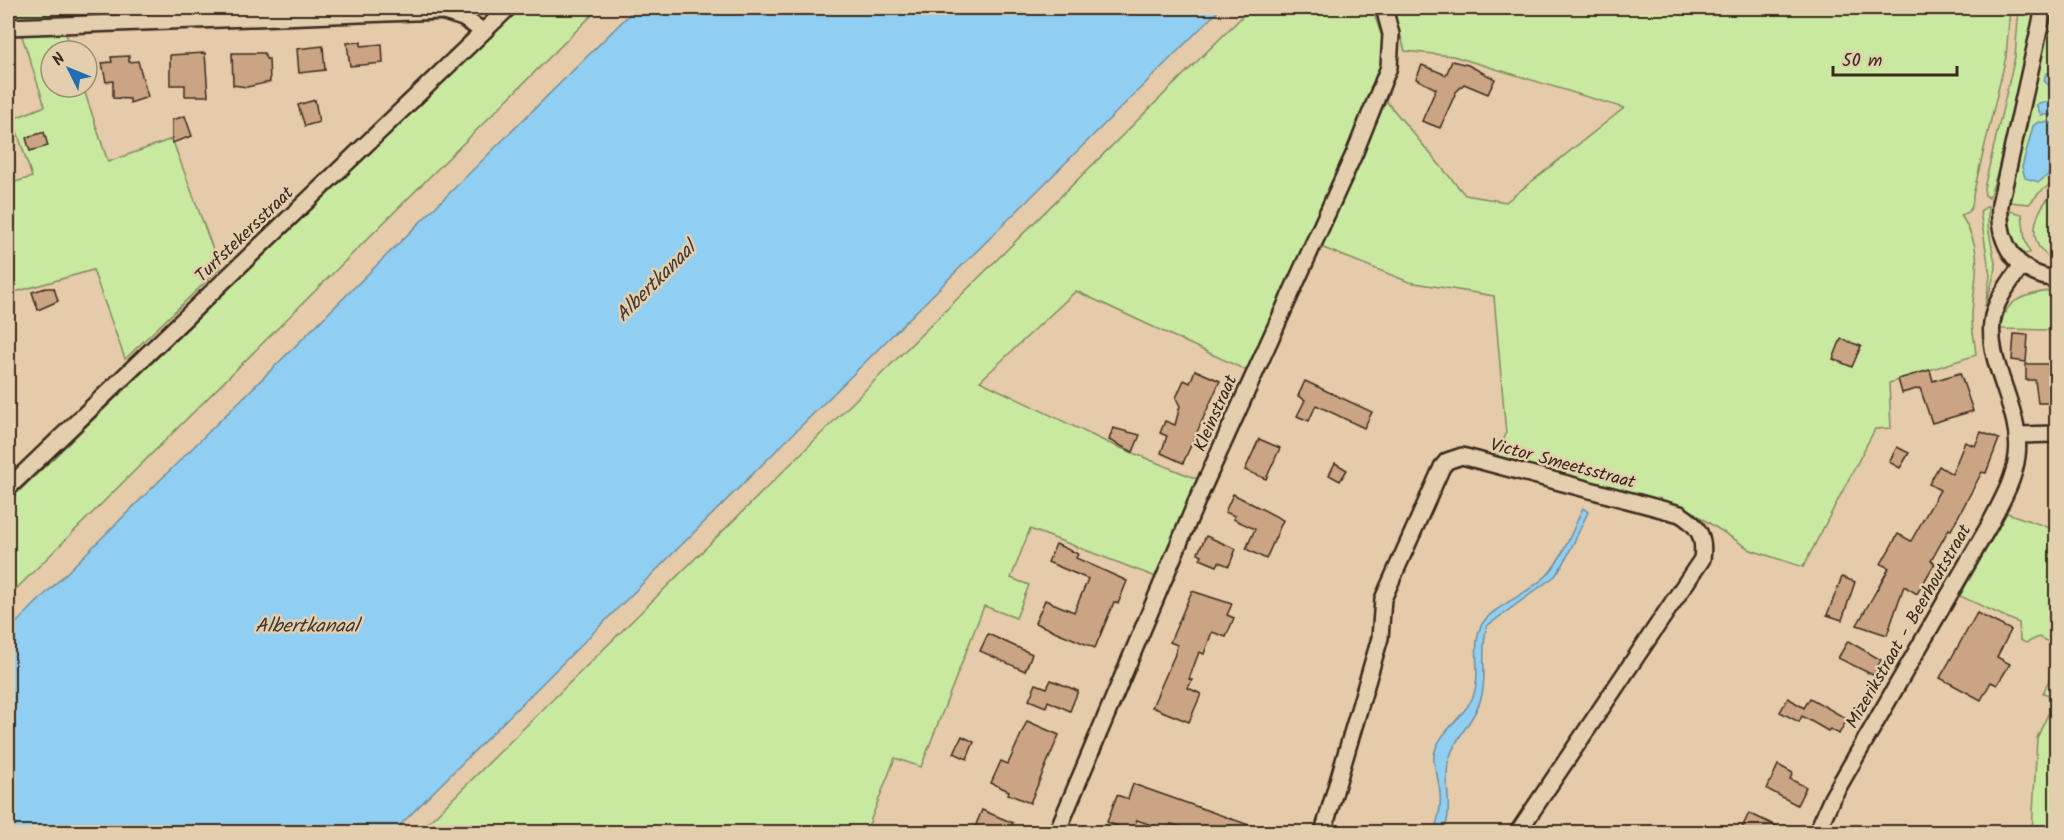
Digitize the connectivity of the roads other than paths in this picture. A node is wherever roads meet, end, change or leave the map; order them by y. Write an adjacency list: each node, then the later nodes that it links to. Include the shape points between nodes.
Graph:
1 (508, 8): 5 (street, Turfstekersstraat)
2 (1384, 8): 11 (street, Kleinstraat, via 1391,34 1389,67 1355,152 1196,503)
3 (2044, 8): 6 (street, via 2000,204 2003,239)
4 (8, 27): 5 (street, via 441,11 463,18)
5 (483, 31): 10 (street, Turfstekersstraat)
6 (2022, 266): 7 (street); 9 (street, Mizerikstraat - Beerhoutstraat, via 1997,305 1992,322 2002,382)
7 (2056, 279)
8 (2056, 434): 9 (street)
9 (2017, 435): 14 (street, Mizerikstraat - Beerhoutstraat, via 2013,478 1990,524 1832,798)
10 (8, 488)
11 (1057, 832)
12 (1323, 832): 13 (street, Victor Smeetsstraat, via 1380,638 1383,599 1442,467 1462,456 1680,514 1699,529 1704,544 1702,559)
13 (1518, 832)
14 (1817, 832)

